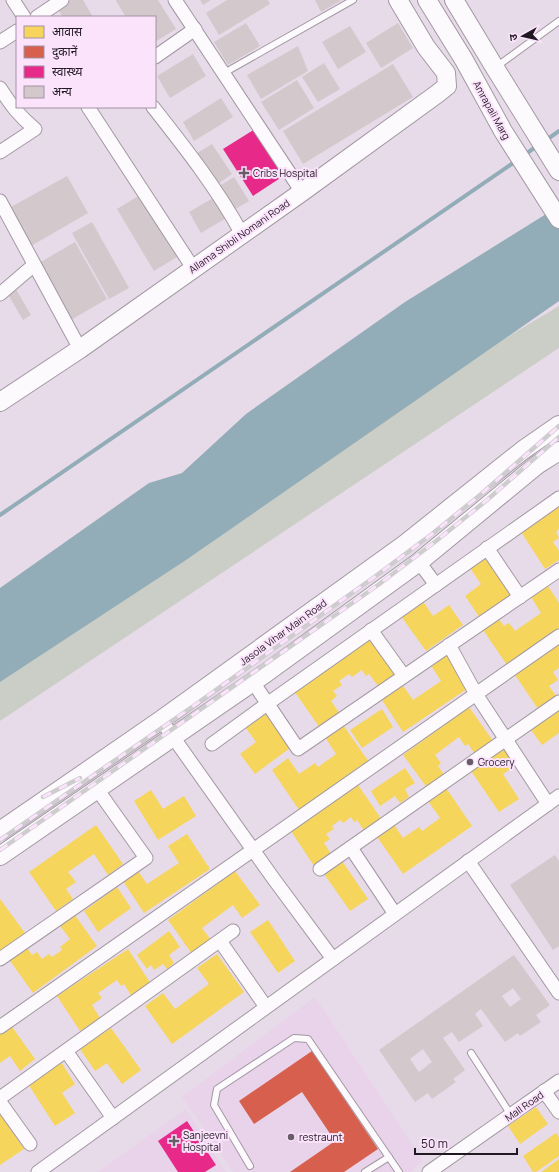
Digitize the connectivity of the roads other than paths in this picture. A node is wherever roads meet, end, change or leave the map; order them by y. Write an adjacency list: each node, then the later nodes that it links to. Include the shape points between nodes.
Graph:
1 (13, 0): 8 (street)
2 (62, 0): 9 (street)
3 (175, 0): 11 (street)
4 (353, 0): 17 (lane)
5 (398, 0): 18 (street, via 426,47)
6 (427, 0): 15 (street, Amrapali Marg)
7 (454, 0): 16 (street)
8 (23, 16)
9 (38, 16)
10 (559, 21): 16 (lane)
11 (195, 29): 14 (street); 17 (street)
12 (16, 32): 13 (street)
13 (0, 42)
14 (156, 56)
15 (464, 60): 18 (street); 26 (street, Amrapali Marg, via 503,131)
16 (495, 68): 23 (street)
17 (224, 73): 24 (street)
18 (446, 74): 24 (street, Allama Shibli Nomani Road, via 447,86)
19 (0, 88): 22 (street, via 20,116 35,129)
20 (89, 108): 29 (street)
21 (155, 108): 27 (street, via 209,180)
22 (0, 152)
23 (559, 171)
24 (302, 192): 27 (street, Allama Shibli Nomani Road)
25 (0, 201): 28 (street)
26 (559, 219)
27 (242, 234): 29 (street, Allama Shibli Nomani Road)
28 (34, 265): 30 (street); 31 (street)
29 (193, 268): 31 (street, Allama Shibli Nomani Road)
30 (0, 294)
31 (80, 349): 32 (street, Allama Shibli Nomani Road)
32 (0, 402)
33 (559, 425): 49 (street, Jasola Vihar Main Road, via 523,450 405,544)
34 (559, 451): 37 (street, via 536,465)
35 (559, 498): 36 (street)
36 (487, 548): 39 (street); 40 (street)
37 (419, 562): 39 (street); 45 (street)
38 (559, 570): 40 (street)
39 (436, 585): 41 (street)
40 (520, 597): 43 (street)
41 (371, 630): 44 (street); 48 (street)
42 (559, 636): 46 (street)
43 (449, 645): 44 (street); 46 (street)
44 (404, 676): 48 (street, via 298,749)
45 (253, 682): 48 (street); 50 (street)
46 (476, 694): 51 (street); 58 (street)
47 (559, 702): 51 (street)
48 (268, 704): 52 (street)
49 (161, 720): 50 (street); 56 (street, Jasola Vihar Main Road)
50 (174, 737): 53 (street); 58 (street)
51 (505, 739): 55 (street); 57 (street)
52 (212, 744)
53 (97, 789): 59 (street); 66 (street, via 146,858)
54 (559, 796): 55 (street)
55 (548, 804): 60 (street)
56 (0, 832)
57 (350, 848): 61 (street); 62 (street)
58 (254, 850): 65 (street); 69 (street)
59 (0, 856)
60 (468, 861): 62 (street); 67 (street)
61 (320, 869)
62 (395, 914): 65 (street)
63 (233, 931): 64 (street)
64 (220, 941): 68 (street); 70 (street)
65 (333, 958): 68 (street)
66 (0, 959)
67 (559, 993)
68 (266, 1007): 78 (street)
69 (0, 1027)
70 (66, 1051): 74 (street); 78 (street)
71 (471, 1053): 77 (lane)
72 (559, 1081): 73 (street, Mall Road)
73 (544, 1091): 76 (street); 77 (street, Mall Road)
74 (0, 1098)
75 (0, 1102): 79 (street)
76 (559, 1112)
77 (511, 1115): 82 (street, Mall Road)
78 (113, 1118): 83 (street)
79 (30, 1144)
80 (389, 1157): 81 (lane, via 308,1039 294,1038 217,1089 214,1105); 84 (lane); 85 (lane)
81 (250, 1166)
82 (444, 1168): 86 (street, Mall Road)
83 (38, 1172)
84 (365, 1172)
85 (399, 1172)
86 (429, 1172)

